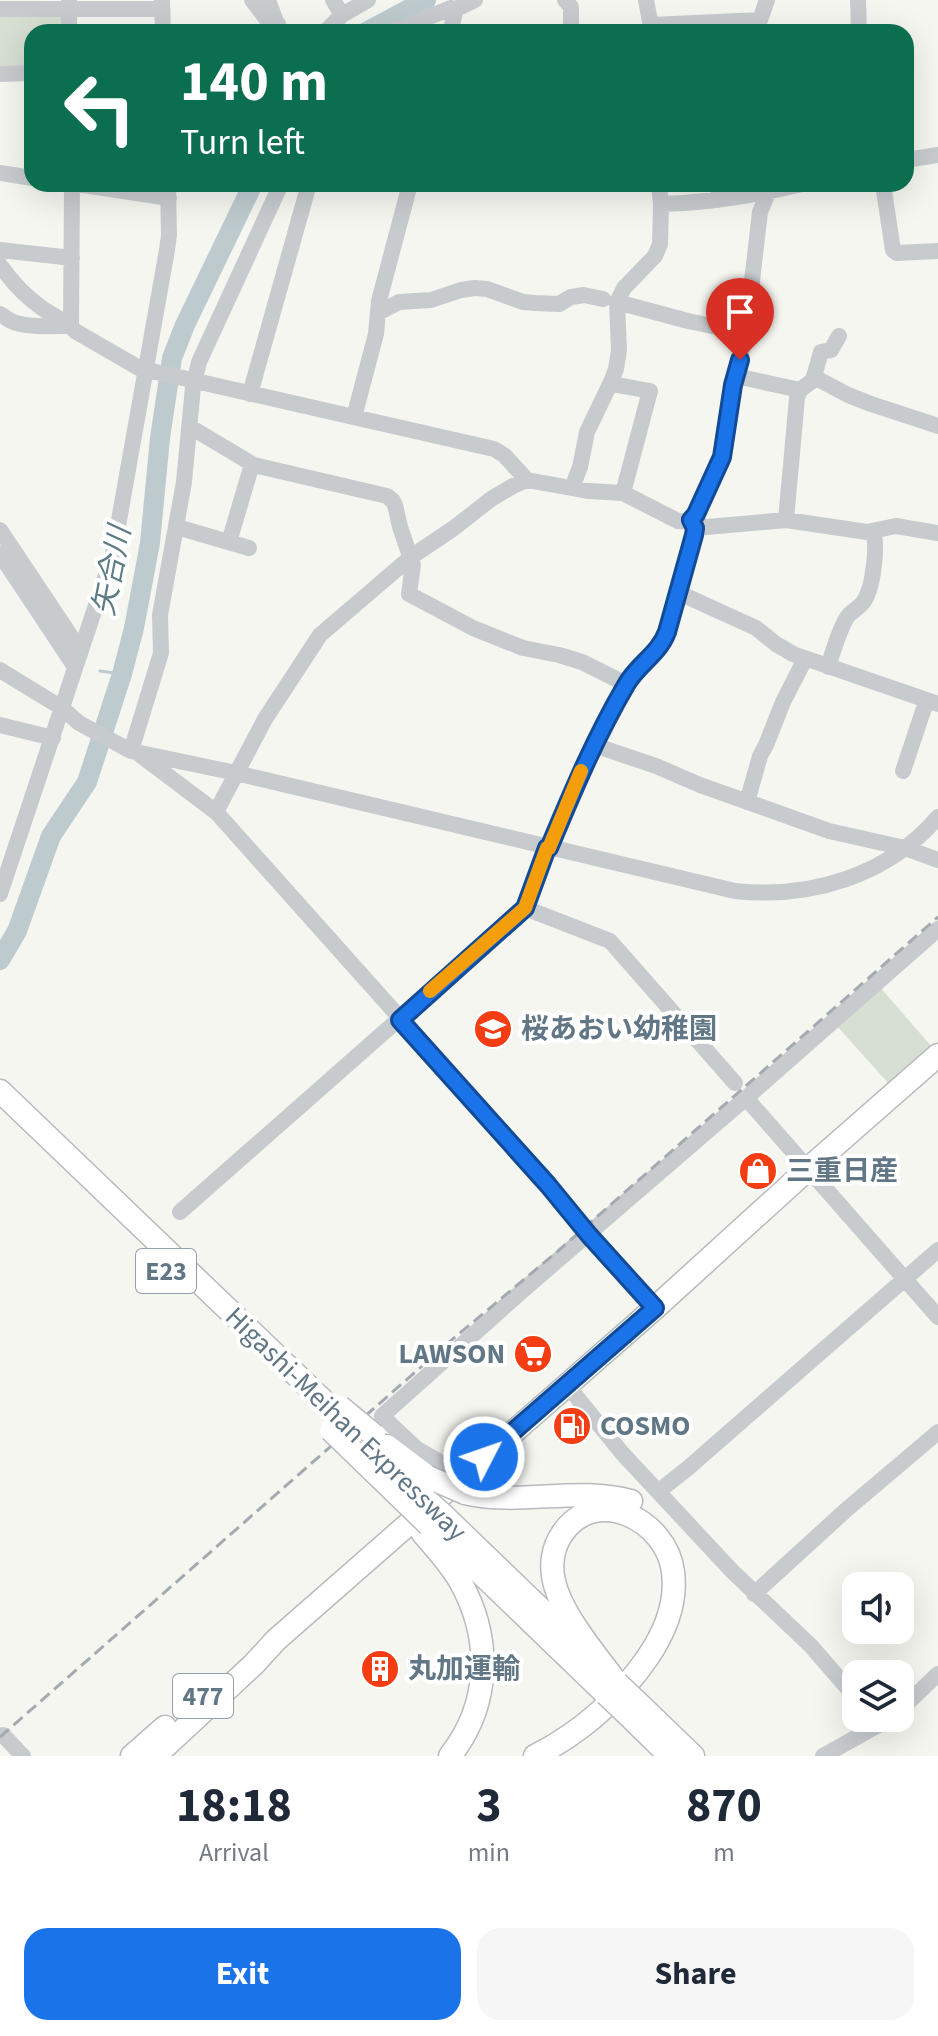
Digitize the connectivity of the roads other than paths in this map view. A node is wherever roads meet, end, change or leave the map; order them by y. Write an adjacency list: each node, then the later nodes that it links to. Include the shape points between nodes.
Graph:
1 (252, 0): 15 (street)
2 (333, 0): 13 (street)
3 (368, 0): 13 (street)
4 (475, 0): 12 (street)
5 (565, 0): 19 (street, via 571,7)
6 (646, 0): 20 (street)
7 (767, 0): 21 (street, via 760,20)
8 (858, 0): 22 (street)
9 (69, 4): 10 (street); 11 (street)
10 (162, 4): 14 (street)
11 (0, 9)
12 (456, 9): 17 (street); 18 (street)
13 (342, 15): 16 (street)
14 (163, 24)
15 (270, 24)
16 (333, 24)
17 (412, 24)
18 (452, 24)
19 (571, 24)
20 (651, 24)
21 (742, 24)
22 (859, 24)
23 (24, 73): 24 (street)
24 (0, 74)
25 (938, 155): 26 (street)
26 (914, 159)
27 (0, 173): 28 (street)
28 (24, 177)
29 (75, 192): 42 (street)
30 (168, 192): 50 (street, via 167,250)
31 (277, 192): 52 (street)
32 (307, 192): 55 (street)
33 (408, 192): 45 (street)
34 (660, 192): 39 (street)
35 (718, 192): 38 (street); 39 (street)
36 (772, 192): 38 (street)
37 (884, 192): 41 (street, via 893,250)
38 (768, 193): 48 (street, via 760,212)
39 (661, 204): 44 (street, via 657,251)
40 (0, 250): 42 (street)
41 (938, 251)
42 (72, 258): 47 (street)
43 (1, 269): 47 (street, via 26,296)
44 (610, 300): 45 (street, via 584,295 559,304 535,303 475,288 399,302); 48 (street); 53 (street, via 619,350)
45 (378, 313): 56 (street)
46 (0, 314): 47 (street, via 41,327)
47 (71, 326): 50 (street)
48 (746, 333): 51 (street)
49 (839, 336): 54 (street, via 831,350 821,352)
50 (150, 370): 52 (street); 74 (street, via 113,554)
51 (736, 376): 54 (street); 64 (street, via 722,457)
52 (193, 380): 55 (street); 58 (street)
53 (611, 382): 61 (street, via 587,432); 62 (street, via 650,391)
54 (807, 385): 57 (street, via 816,378 848,395); 63 (street, via 797,398)
55 (250, 394): 56 (street)
56 (354, 417): 60 (street, via 494,449)
57 (938, 426)
58 (189, 429): 59 (street); 65 (street)
59 (254, 465): 69 (street); 72 (street, via 391,498)
60 (527, 480): 61 (street); 72 (street, via 491,499)
61 (572, 488): 62 (street)
62 (623, 493): 64 (street)
63 (786, 520): 64 (street); 67 (street)
64 (693, 524): 73 (street)
65 (177, 527): 69 (street); 85 (street, via 160,615 161,653)
66 (0, 530): 74 (street)
67 (873, 532): 68 (street, via 896,526); 77 (street, via 876,548 867,596 845,620)
68 (938, 533)
69 (229, 542): 70 (street)
70 (249, 548)
71 (0, 554): 76 (street)
72 (411, 557): 79 (street, via 409,594 473,628 523,648 582,662); 87 (street, via 320,635)
73 (677, 592): 75 (street, via 756,628); 79 (street, via 661,645)
74 (80, 650): 76 (street)
75 (805, 659): 77 (street); 88 (street, via 760,756)
76 (75, 667): 81 (street)
77 (828, 667): 80 (street)
78 (0, 670): 81 (street)
79 (626, 684): 84 (street)
80 (933, 702): 86 (street, via 924,708)
81 (62, 708): 83 (street); 85 (street)
82 (0, 725): 83 (street)
83 (53, 738): 94 (street)
84 (594, 745): 88 (street); 91 (street)
85 (134, 752): 87 (street); 89 (street)
86 (903, 771)
87 (236, 773): 89 (street); 91 (street)
88 (747, 802): 92 (street, via 829,831)
89 (216, 812): 97 (street)
90 (938, 817): 92 (street)
91 (548, 848): 92 (street, via 725,889 767,893 837,883); 95 (street)
92 (905, 848): 93 (street)
93 (938, 860)
94 (0, 894)
95 (525, 908): 97 (street); 99 (street, via 610,941)
96 (938, 929): 101 (street)
97 (400, 1019): 104 (street); 105 (street)
98 (938, 1055): 103 (highway, 477)
99 (735, 1083)
100 (0, 1091): 111 (highway, E23)
101 (746, 1098): 103 (street); 105 (street)
102 (0, 1112): 111 (highway, Higashi-Meihan Expressway / E23)
103 (808, 1169): 107 (street); 108 (highway, 477)
104 (180, 1212)
105 (589, 1235): 108 (street); 115 (street, via 382,1416)
106 (938, 1250): 107 (street)
107 (905, 1279): 109 (street); 116 (street)
108 (655, 1308): 110 (highway, 477)
109 (938, 1317)
110 (567, 1385): 115 (highway, 477); 116 (street)
111 (335, 1416): 113 (highway, Higashi-Meihan Expressway, bridge)
112 (938, 1432): 118 (street)
113 (365, 1444): 114 (highway, Higashi-Meihan Expressway); 117 (highway, Higashi-Meihan Expressway, bridge)
114 (422, 1484): 115 (highway, bridge); 117 (highway, Higashi-Meihan Expressway, bridge)
115 (464, 1484): 119 (highway, 477); 134 (highway, via 509,1499 597,1495 630,1501 656,1516 682,1553 686,1600 664,1654 623,1706)
116 (659, 1491): 118 (street)
117 (431, 1524): 122 (highway, Higashi-Meihan Expressway); 132 (highway, via 475,1613 483,1647 477,1708)
118 (754, 1594): 121 (street)
119 (276, 1640): 125 (highway, 477); 129 (highway, 477)
120 (938, 1674): 123 (street)
121 (842, 1682)
122 (612, 1689): 124 (highway, Higashi-Meihan Expressway, bridge); 133 (highway, via 554,1580 553,1554 564,1530 597,1511 634,1516 657,1534 673,1569 670,1615 654,1648 618,1694 590,1721)
123 (914, 1697)
124 (632, 1708): 135 (highway, Higashi-Meihan Expressway); 136 (highway, Higashi-Meihan Expressway)
125 (193, 1722): 130 (highway, 477); 131 (highway)
126 (863, 1732): 137 (street)
127 (3, 1735): 128 (street)
128 (23, 1756)
129 (132, 1756)
130 (155, 1756)
131 (170, 1756)
132 (450, 1756)
133 (535, 1756)
134 (561, 1756)
135 (670, 1756)
136 (693, 1756)
137 (823, 1756)

